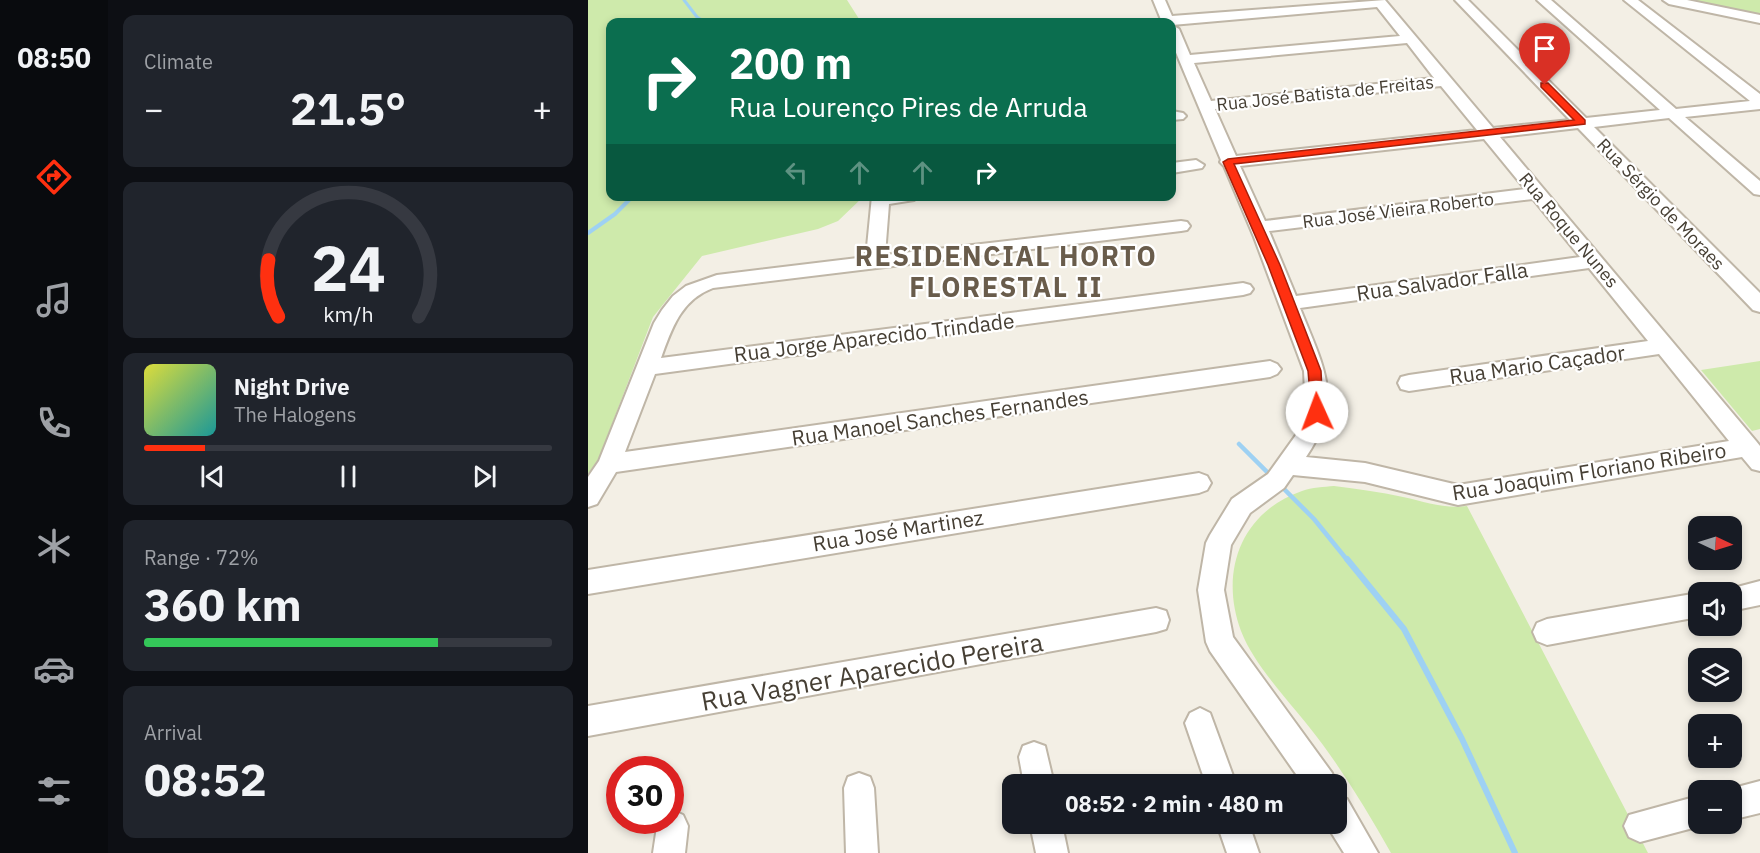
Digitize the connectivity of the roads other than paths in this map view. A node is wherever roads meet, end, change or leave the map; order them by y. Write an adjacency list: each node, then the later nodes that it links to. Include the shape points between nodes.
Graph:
1 (1159, 0): 8 (street)
2 (1461, 0): 19 (street, Rua Sérgio de Moraes)
3 (1543, 0): 18 (street)
4 (1669, 0): 7 (street)
5 (1379, 1): 10 (street); 12 (street, Rua Roque Nunes)
6 (1636, 2): 16 (street)
7 (1735, 14): 9 (street); 11 (street)
8 (1166, 18)
9 (1760, 19)
10 (1176, 23)
11 (1760, 31)
12 (1409, 39): 14 (street); 15 (street, Rua Roque Nunes)
13 (1176, 40): 14 (street)
14 (1185, 60): 17 (street)
15 (1444, 81): 17 (street, Rua José Batista de Freitas); 20 (street, Rua Roque Nunes)
16 (1760, 102): 18 (street)
17 (1205, 106): 21 (street)
18 (1674, 114): 19 (street); 24 (street)
19 (1582, 122): 20 (street); 33 (street, Rua Sérgio de Moraes)
20 (1489, 134): 21 (street); 25 (street, Rua Roque Nunes)
21 (1228, 162): 28 (street)
22 (1196, 165): 23 (street)
23 (1176, 168)
24 (1760, 190)
25 (1538, 193): 28 (street, Rua José Vieira Roberto); 29 (street, Rua Roque Nunes)
26 (881, 201): 30 (street)
27 (1181, 226): 30 (street)
28 (1258, 227): 32 (street)
29 (1594, 261): 32 (street, Rua Salvador Falla); 34 (street, Rua Roque Nunes)
30 (875, 262): 35 (street, via 717,281 696,287 669,314)
31 (1243, 289): 35 (street, Rua Jorge Aparecido Trindade)
32 (1290, 303): 40 (street, via 1315,371 1317,412)
33 (1760, 305)
34 (1665, 346): 37 (street, Rua Mario Caçador); 38 (street, Rua Roque Nunes)
35 (648, 367): 39 (street)
36 (1270, 369): 39 (street, Rua Manoel Sanches Fernandes)
37 (1409, 382)
38 (1754, 454): 40 (street, Rua Joaquim Floriano Ribeiro, via 1458,495 1333,467)
39 (609, 464): 42 (street)
40 (1289, 466): 52 (street, via 1276,481 1241,506 1219,543 1211,590 1220,642)
41 (1199, 483): 43 (street, Rua José Martinez)
42 (588, 497)
43 (591, 580)
44 (1760, 593): 45 (street)
45 (1742, 596)
46 (1688, 607): 48 (street)
47 (1156, 620): 49 (street, Rua Vagner Aparecido Pereira)
48 (1547, 632)
49 (588, 721)
50 (1200, 723): 51 (street)
51 (1218, 774)
52 (1314, 774)
53 (859, 788): 61 (street)
54 (1760, 797): 55 (street)
55 (1742, 801)
56 (1688, 814): 57 (street)
57 (1640, 826)
58 (1347, 828): 64 (street)
59 (1048, 834): 62 (street)
60 (1236, 834): 63 (street)
61 (862, 853)
62 (1052, 853)
63 (1243, 853)
64 (1362, 853)

